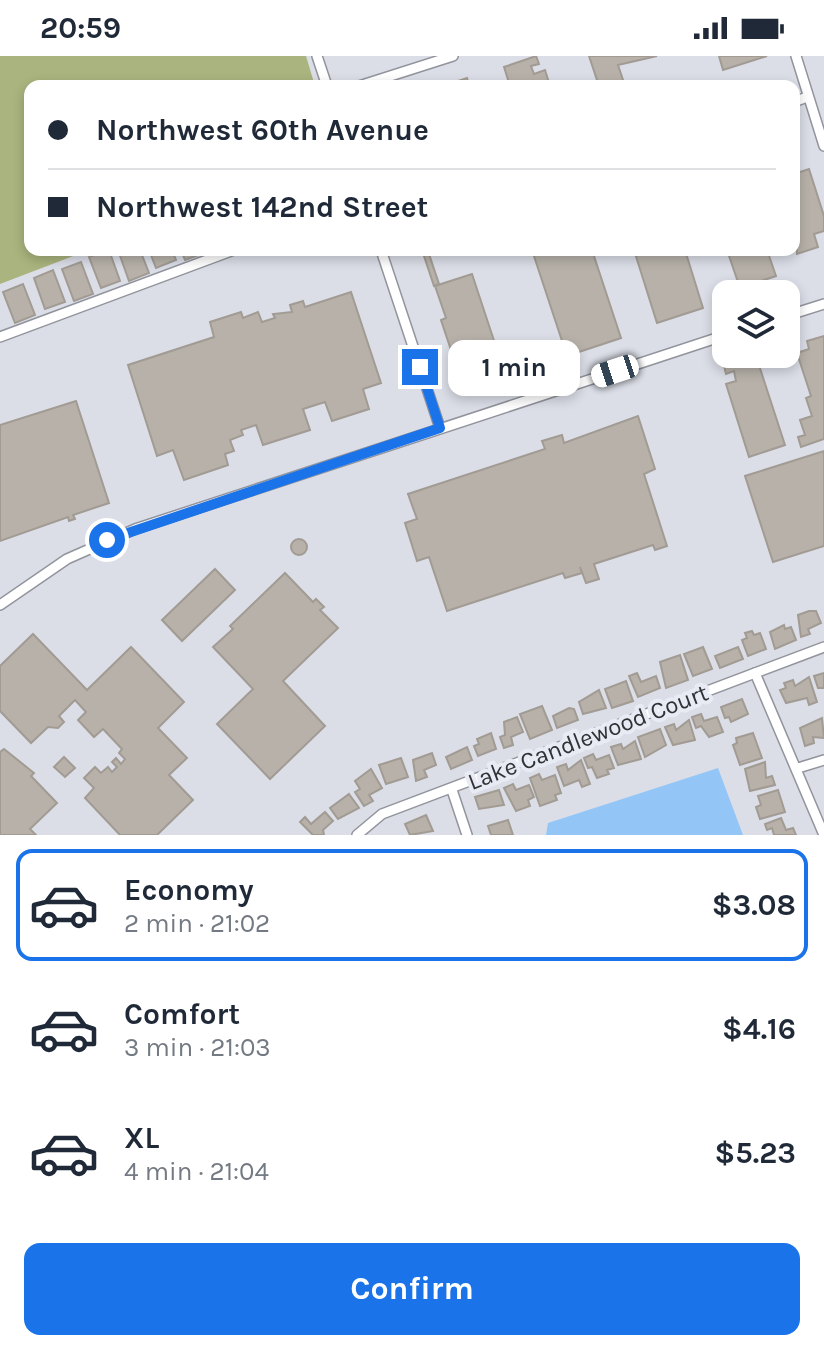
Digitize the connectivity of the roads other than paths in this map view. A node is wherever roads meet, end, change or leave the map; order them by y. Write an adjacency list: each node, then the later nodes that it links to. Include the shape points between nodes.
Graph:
1 (317, 56): 4 (street)
2 (453, 56): 5 (street)
3 (796, 56): 6 (street)
4 (325, 80)
5 (378, 80)
6 (807, 97): 7 (street); 8 (street)
7 (800, 100)
8 (824, 146)
9 (218, 256): 13 (street)
10 (383, 256): 15 (street)
11 (824, 304): 12 (street)
12 (800, 312)
13 (0, 337)
14 (712, 340): 15 (street)
15 (440, 428): 16 (street, via 121,534 67,559)
16 (0, 605)
17 (824, 647): 18 (street, Lake Candlewood Court)
18 (755, 673): 20 (street); 21 (street, Lake Candlewood Court)
19 (824, 760): 20 (street)
20 (798, 768): 24 (street)
21 (452, 790): 22 (street, Lake Candlewood Court, via 382,814); 23 (street)
22 (357, 835)
23 (467, 835)
24 (824, 835)

